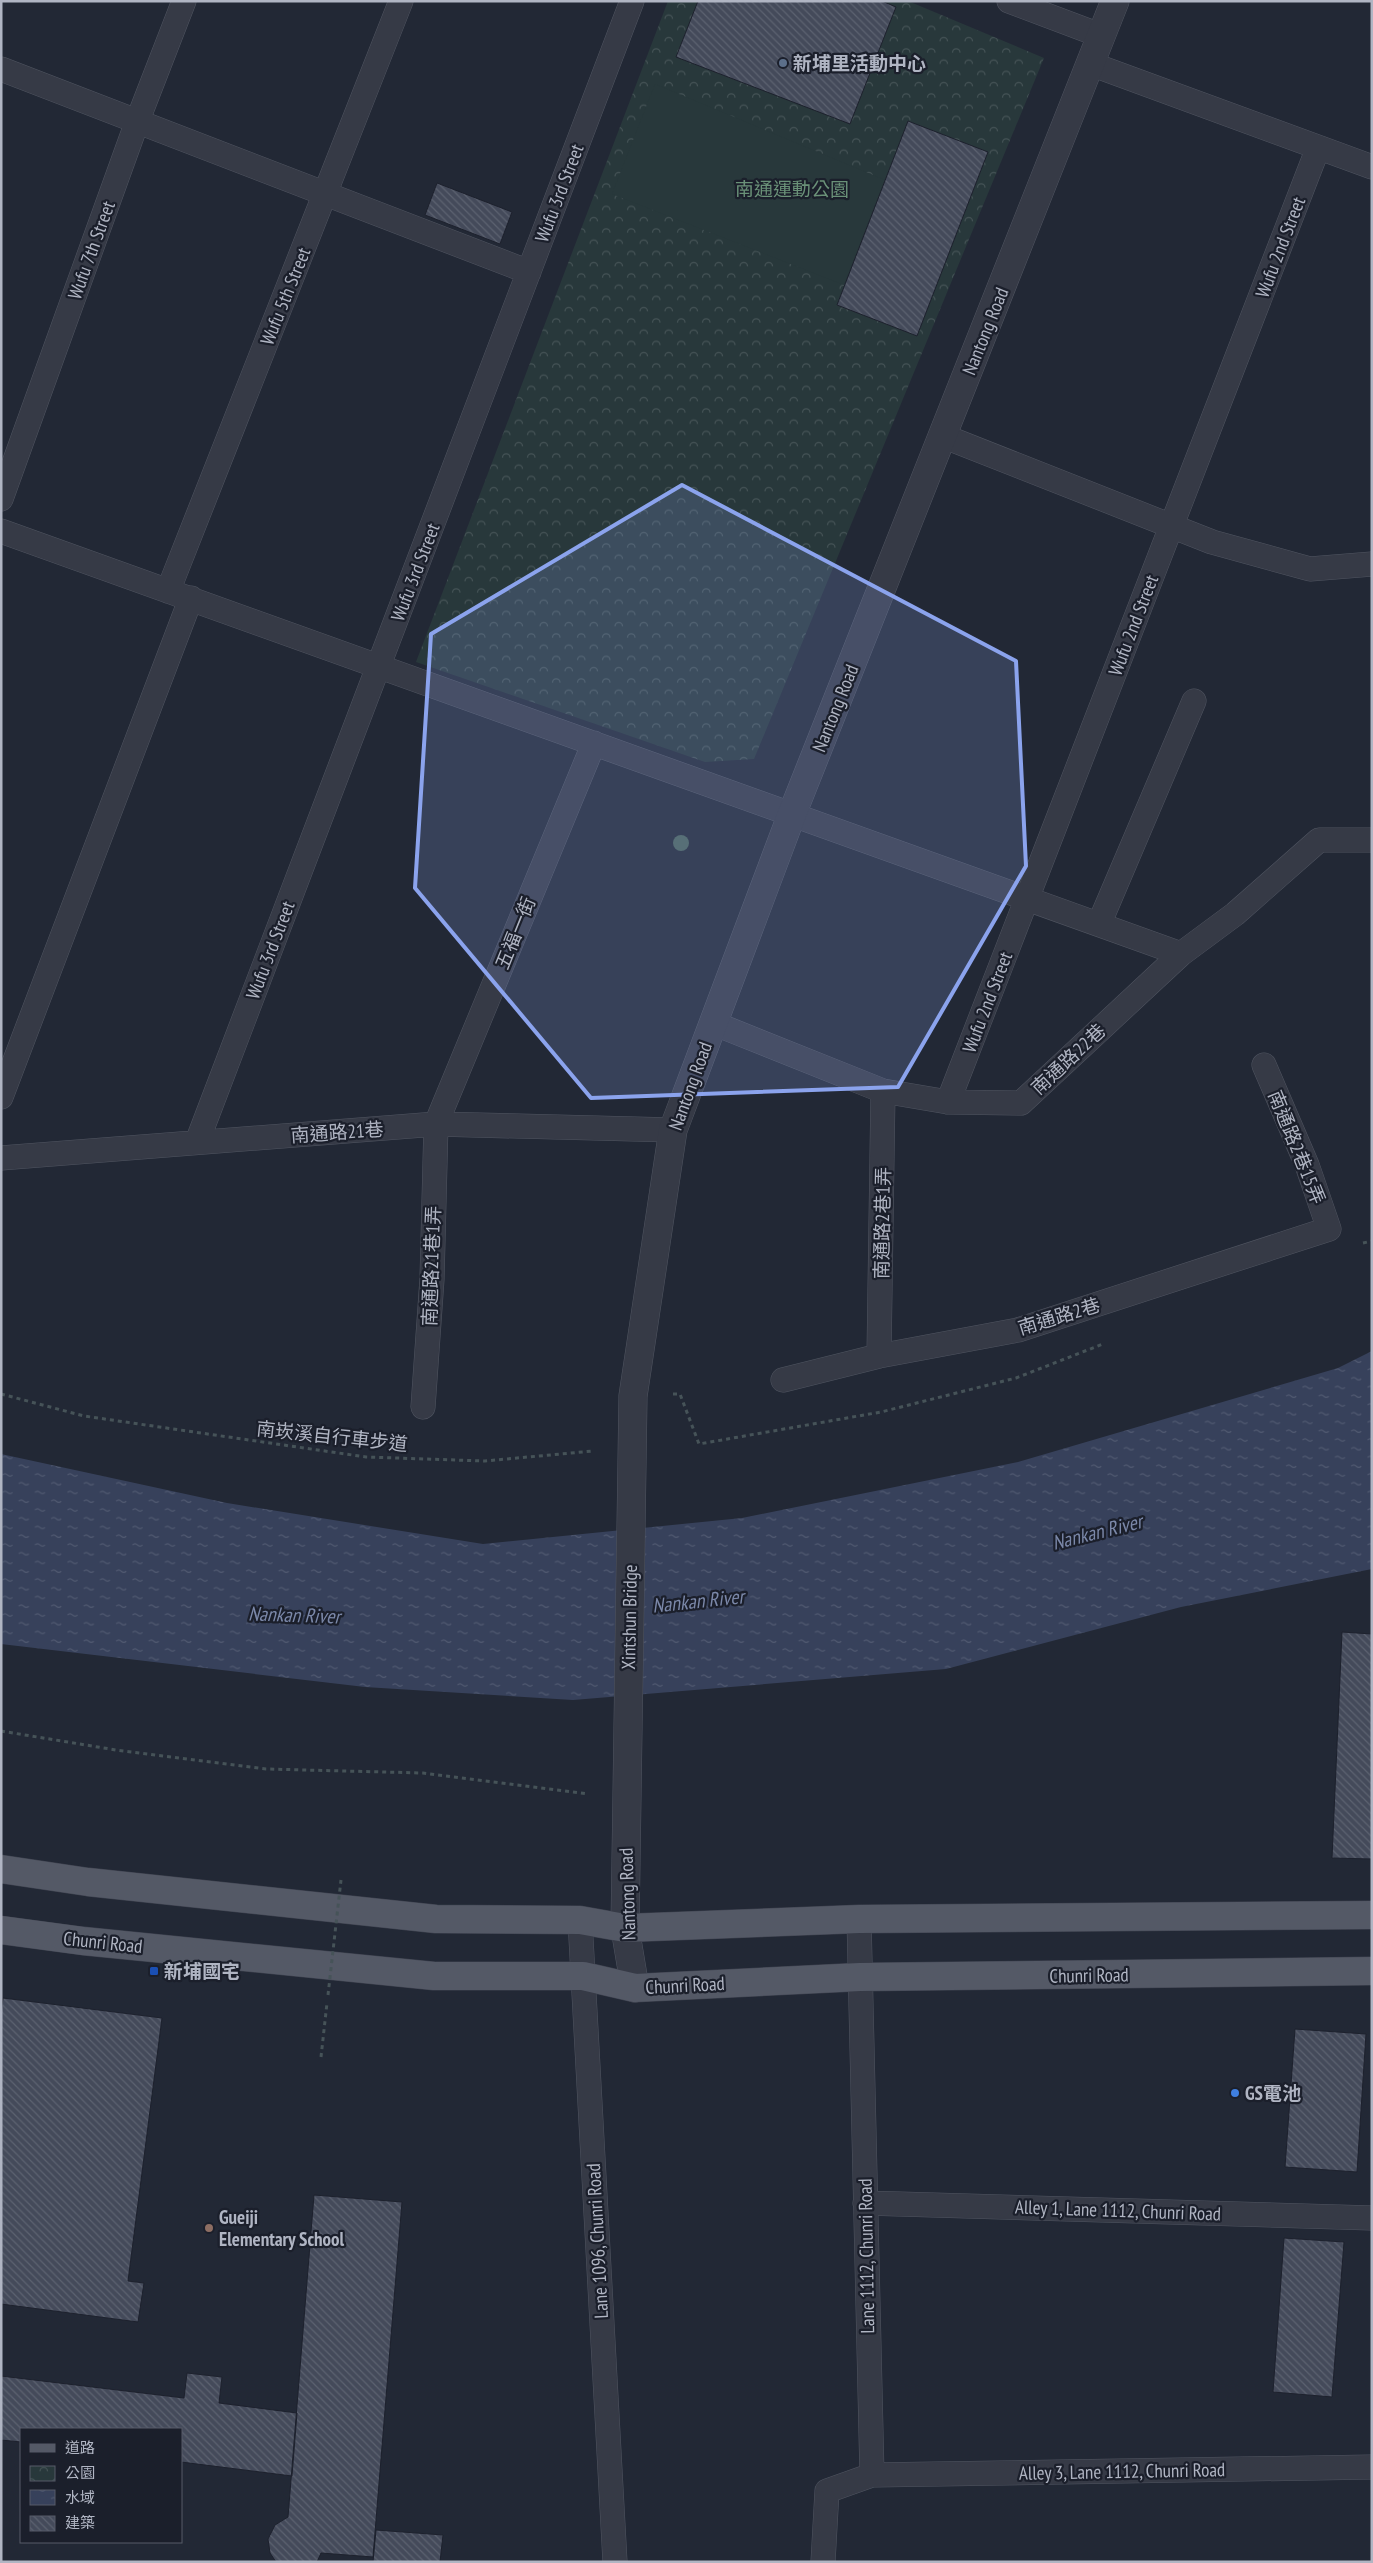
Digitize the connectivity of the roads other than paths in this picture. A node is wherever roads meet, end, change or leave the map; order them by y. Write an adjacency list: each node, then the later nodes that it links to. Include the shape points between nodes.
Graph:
1 (184, 1): 9 (lane, Wufu 7th Street)
2 (401, 1): 12 (lane, Wufu 5th Street)
3 (632, 1): 13 (lane, Wufu 3rd Street)
4 (1009, 1): 6 (lane)
5 (1116, 1): 6 (street, Nantong Road)
6 (1102, 36): 7 (street, Nantong Road)
7 (1090, 64): 10 (lane); 14 (street, Nantong Road)
8 (1, 69): 9 (lane)
9 (137, 122): 12 (lane); 15 (lane, Wufu 7th Street)
10 (1318, 148): 11 (lane); 16 (lane, Wufu 2nd Street)
11 (1372, 167)
12 (325, 194): 13 (lane); 19 (lane, Wufu 5th Street)
13 (529, 272): 21 (lane, Wufu 3rd Street)
14 (943, 436): 16 (lane); 24 (street, Nantong Road)
15 (1, 499)
16 (1172, 526): 18 (lane, via 1212,542 1310,569); 26 (lane, Wufu 2nd Street)
17 (1, 531): 19 (lane)
18 (1372, 564)
19 (168, 591): 20 (lane)
20 (191, 598): 21 (lane); 32 (lane)
21 (379, 666): 23 (lane); 36 (lane, Wufu 3rd Street)
22 (1194, 701): 27 (lane)
23 (594, 742): 24 (lane); 34 (lane, 五福一街)
24 (792, 814): 26 (lane); 29 (street, Nantong Road)
25 (1372, 840): 28 (lane, 南通路22巷, via 1319,840 1235,914)
26 (1027, 898): 27 (lane); 33 (lane, Wufu 2nd Street)
27 (1099, 924): 28 (lane)
28 (1181, 954): 33 (lane, 南通路22巷, via 1021,1103)
29 (713, 1023): 31 (lane, 南通路22巷); 35 (street, Nantong Road)
30 (1264, 1065): 38 (lane, 南通路2巷15弄, via 1307,1166)
31 (883, 1091): 33 (lane, 南通路22巷); 39 (lane, 南通路2巷1弄)
32 (1, 1097)
33 (948, 1102)
34 (436, 1124): 35 (lane, 南通路21巷); 36 (lane, 南通路21巷); 41 (lane, 南通路21巷1弄, via 432,1279)
35 (673, 1130): 42 (street, Nantong Road, via 633,1396)
36 (197, 1142): 37 (lane, 南通路21巷)
37 (1, 1158)
38 (1329, 1229): 39 (lane, 南通路2巷, via 1018,1330)
39 (879, 1356): 40 (lane, 南通路2巷)
40 (783, 1380)
41 (423, 1407)
42 (632, 1435): 43 (street, Xintshun Bridge)
43 (626, 1799): 48 (street, Nantong Road)
44 (1, 1869): 47 (main road, via 88,1882 436,1919)
45 (1372, 1915): 46 (main road)
46 (859, 1919): 48 (main road); 52 (lane, Lane 1112, Chunri Road)
47 (580, 1920): 48 (main road); 51 (lane, Lane 1096, Chunri Road)
48 (626, 1928): 53 (street, Nantong Road)
49 (1, 1930): 51 (main road, Chunri Road, via 434,1976)
50 (1372, 1971): 52 (main road, Chunri Road)
51 (583, 1976): 53 (main road, Chunri Road); 58 (lane, Lane 1096, Chunri Road)
52 (860, 1977): 53 (main road, Chunri Road); 54 (lane, Lane 1112, Chunri Road)
53 (635, 1988)
54 (865, 2203): 55 (lane, Alley 1, Lane 1112, Chunri Road); 57 (lane, Lane 1112, Chunri Road)
55 (1372, 2218)
56 (1372, 2467): 57 (lane, Alley 3, Lane 1112, Chunri Road)
57 (872, 2475): 59 (lane, via 827,2490)
58 (615, 2562)
59 (823, 2562)

